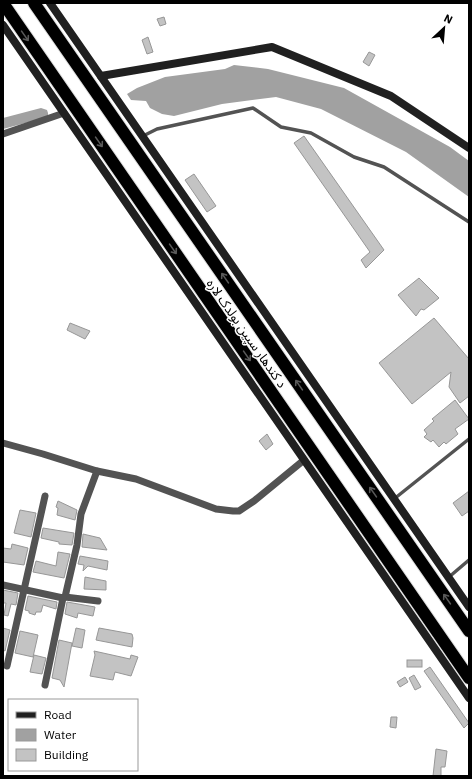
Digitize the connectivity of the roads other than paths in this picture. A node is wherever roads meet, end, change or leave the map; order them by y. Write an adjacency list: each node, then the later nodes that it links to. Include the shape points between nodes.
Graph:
1 (34, 3): 24 (highway, د کندهار سپین بولدک لاره, one-way to 1)
2 (50, 3): 5 (street)
3 (3, 4): 26 (highway, د کندهار سپین بولدک لاره, one-way to 26)
4 (3, 25): 6 (street)
5 (101, 76): 8 (street); 9 (street, via 272,47 391,96)
6 (64, 113): 7 (street); 13 (street)
7 (3, 134)
8 (142, 136): 10 (lane, via 157,129 253,108 281,127 311,133 354,158 384,167); 16 (street)
9 (469, 148)
10 (469, 222)
11 (469, 439): 16 (lane)
12 (3, 443): 14 (street)
13 (304, 460): 14 (street, via 254,501 233,512 216,509 136,479); 28 (street)
14 (97, 471): 21 (street, via 81,514 77,544)
15 (45, 496): 20 (street)
16 (394, 499): 18 (street)
17 (469, 560): 18 (lane)
18 (449, 577): 23 (street)
19 (3, 585): 20 (street)
20 (24, 589): 21 (street); 25 (street)
21 (64, 597): 22 (street); 27 (street)
22 (98, 601)
23 (469, 607)
24 (469, 631)
25 (7, 666)
26 (469, 678)
27 (45, 685)
28 (469, 698)

